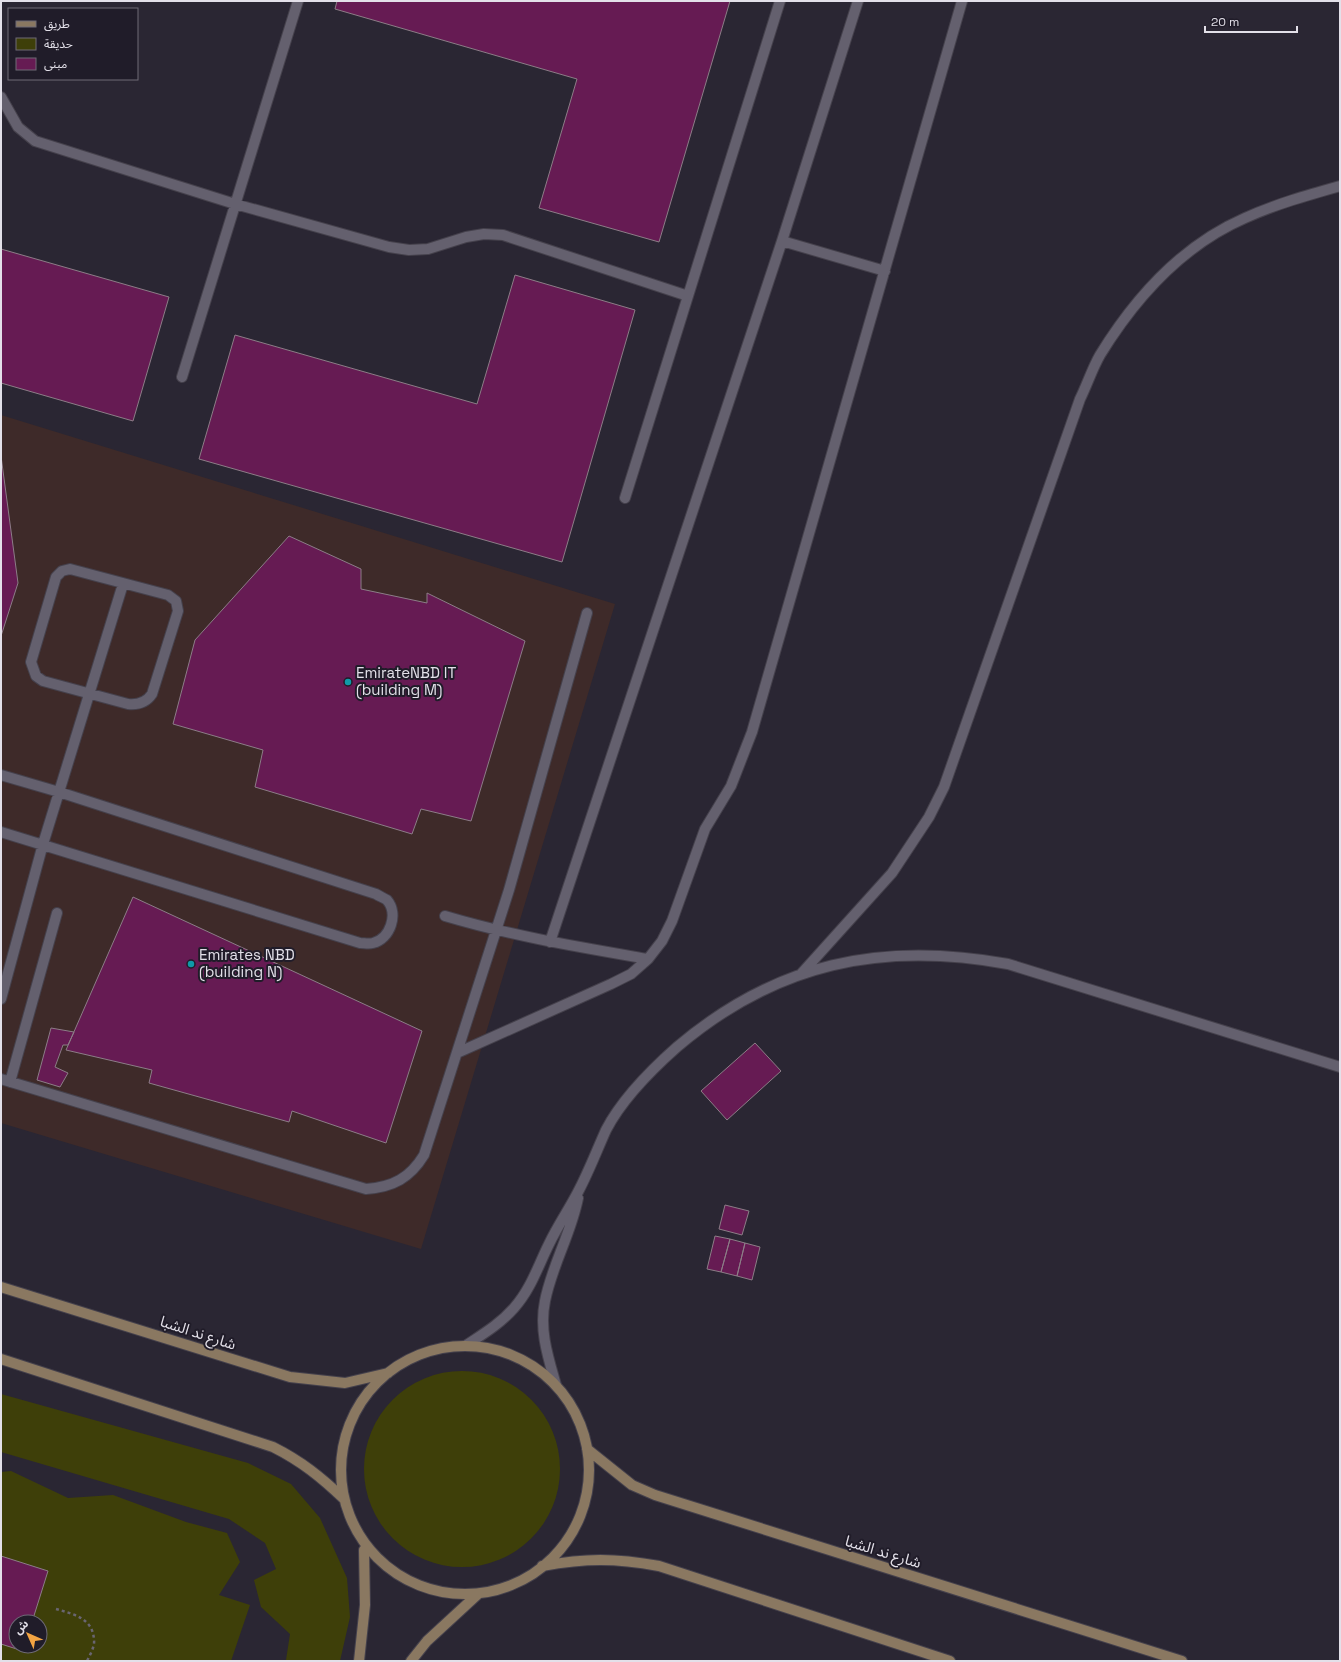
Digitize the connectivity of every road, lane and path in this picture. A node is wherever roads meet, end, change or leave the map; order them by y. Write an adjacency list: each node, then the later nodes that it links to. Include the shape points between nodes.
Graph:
1 (298, 1): 7 (lane)
2 (780, 1): 10 (lane)
3 (858, 1): 8 (lane)
4 (962, 1): 9 (lane)
5 (1, 97): 7 (lane, via 18,127 35,141)
6 (1340, 186): 25 (lane, via 1276,205 1244,218 1208,239 1174,264 1144,294 1121,323 1100,357 1080,399 944,787 919,834 892,873)
7 (235, 204): 10 (lane, via 395,248 428,249 466,237 484,234 503,235); 11 (lane)
8 (782, 241): 9 (lane); 23 (lane)
9 (885, 271): 24 (lane, via 752,732 731,786 705,829 672,921 662,941)
10 (688, 296): 12 (lane)
11 (182, 377)
12 (625, 498)
13 (124, 584): 15 (lane); 15 (lane, via 173,597 178,611 149,698 133,705); 15 (lane, via 70,570 62,571 56,577 31,662 32,670 42,681)
14 (587, 613): 22 (lane, via 509,890)
15 (89, 693): 17 (lane)
16 (1, 775): 17 (lane)
17 (59, 792): 19 (lane); 19 (lane, via 376,894 387,901 392,912 392,926 385,936 373,943 360,943)
18 (1, 832): 19 (lane)
19 (43, 844): 26 (lane)
20 (57, 913): 29 (lane)
21 (445, 916): 22 (lane)
22 (495, 931): 23 (lane); 27 (lane)
23 (550, 942): 24 (lane)
24 (648, 959): 27 (lane, via 631,974 611,984)
25 (801, 974): 28 (lane, via 869,958 904,955 973,958 1008,964); 30 (lane, via 740,1002 713,1019 666,1057 639,1085 607,1128)
26 (1, 999)
27 (457, 1053): 29 (lane, via 424,1155 407,1177 380,1188 366,1188)
28 (1340, 1067)
29 (5, 1080)
30 (579, 1190): 32 (lane, via 554,1233 528,1289 516,1306 501,1322); 35 (lane, via 572,1222 551,1276 545,1302 543,1327 546,1352)
31 (1, 1287): 34 (main road, شارع ند الشبا, via 290,1377 345,1383)
32 (465, 1346): 34 (main road, via 425,1353); 35 (main road, via 499,1350 530,1364)
33 (1, 1359): 37 (main road, via 273,1447 297,1459 319,1475)
34 (388, 1373): 37 (main road, via 369,1392 351,1423 344,1442 341,1470)
35 (556, 1385): 36 (main road, via 571,1404 581,1426)
36 (587, 1449): 39 (main road, via 589,1475 580,1514 561,1548); 46 (main road, شارع ند الشبا, via 632,1485 655,1495)
37 (344, 1499): 38 (main road)
38 (364, 1550): 40 (main road, via 413,1583 437,1591); 43 (main road, via 365,1605)
39 (542, 1566): 40 (main road, via 517,1582); 45 (main road, via 601,1559 659,1566)
40 (478, 1594): 44 (main road, via 427,1641)
41 (56, 1609): 42 (path, via 82,1617 92,1628 94,1641)
42 (88, 1661)
43 (359, 1661)
44 (411, 1661)
45 (950, 1661)
46 (1182, 1661)

